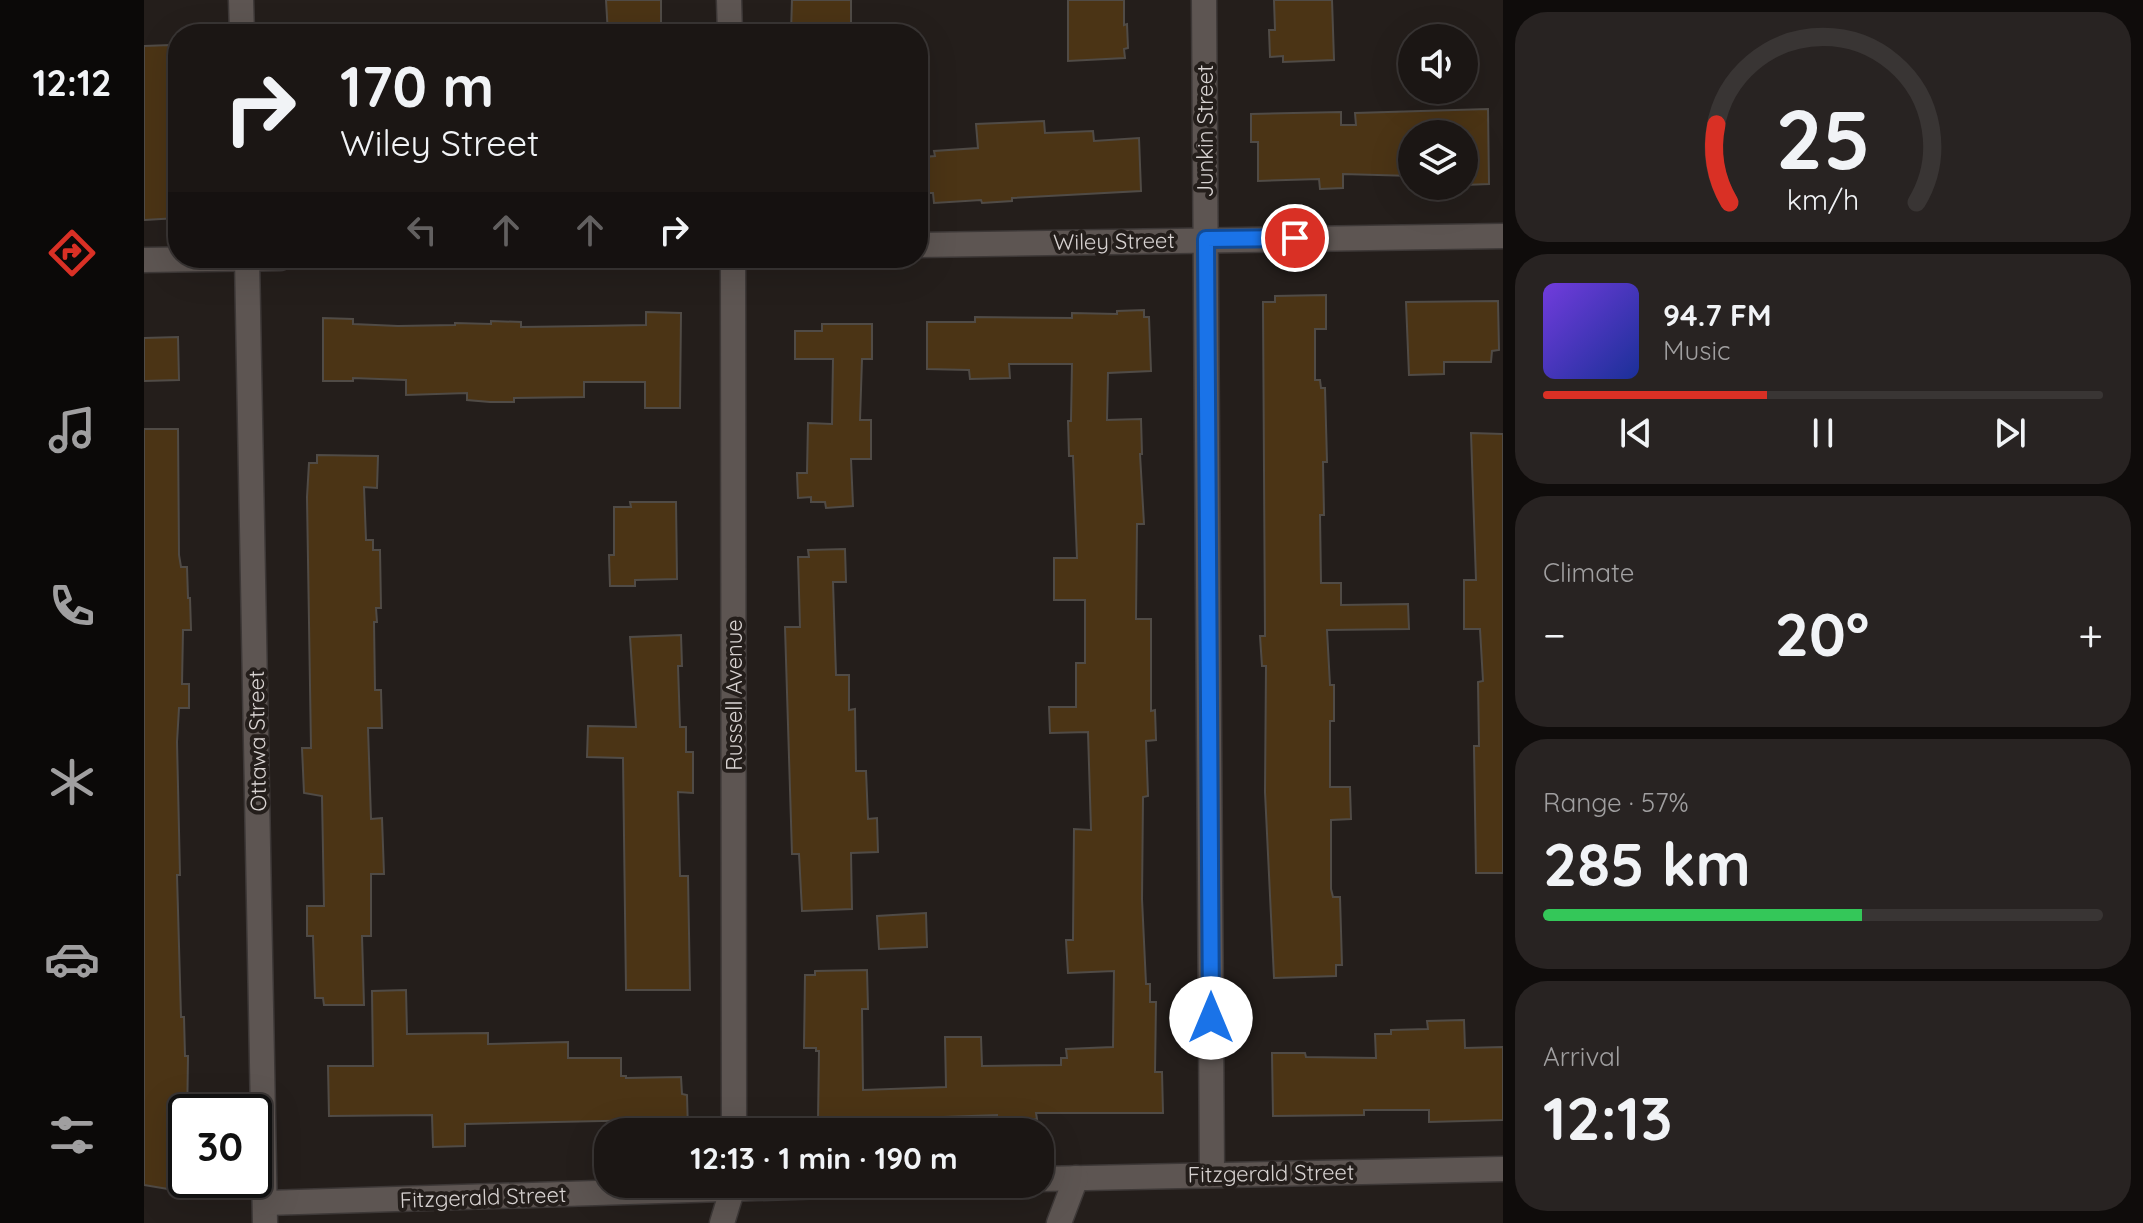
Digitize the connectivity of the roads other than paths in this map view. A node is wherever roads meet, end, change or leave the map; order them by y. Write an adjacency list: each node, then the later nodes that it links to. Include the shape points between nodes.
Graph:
1 (241, 0): 4 (street)
2 (729, 0): 5 (street)
3 (1204, 0): 7 (street, Junkin Street)
4 (242, 24)
5 (730, 24)
6 (1503, 236): 7 (street, Wiley Street)
7 (1206, 239): 8 (street, Wiley Street); 15 (street, Junkin Street)
8 (928, 245)
9 (144, 260): 10 (street)
10 (168, 260)
11 (247, 268): 20 (street, Ottawa Street)
12 (733, 268): 13 (street, Russell Avenue)
13 (734, 1118)
14 (1503, 1169): 15 (street, Fitzgerald Street)
15 (1212, 1174): 16 (street, Fitzgerald Street)
16 (1076, 1178): 17 (street, Fitzgerald Street); 22 (street)
17 (1054, 1179)
18 (594, 1194): 20 (street, Fitzgerald Street)
19 (730, 1198): 21 (street)
20 (265, 1213)
21 (722, 1223)
22 (1059, 1223)

